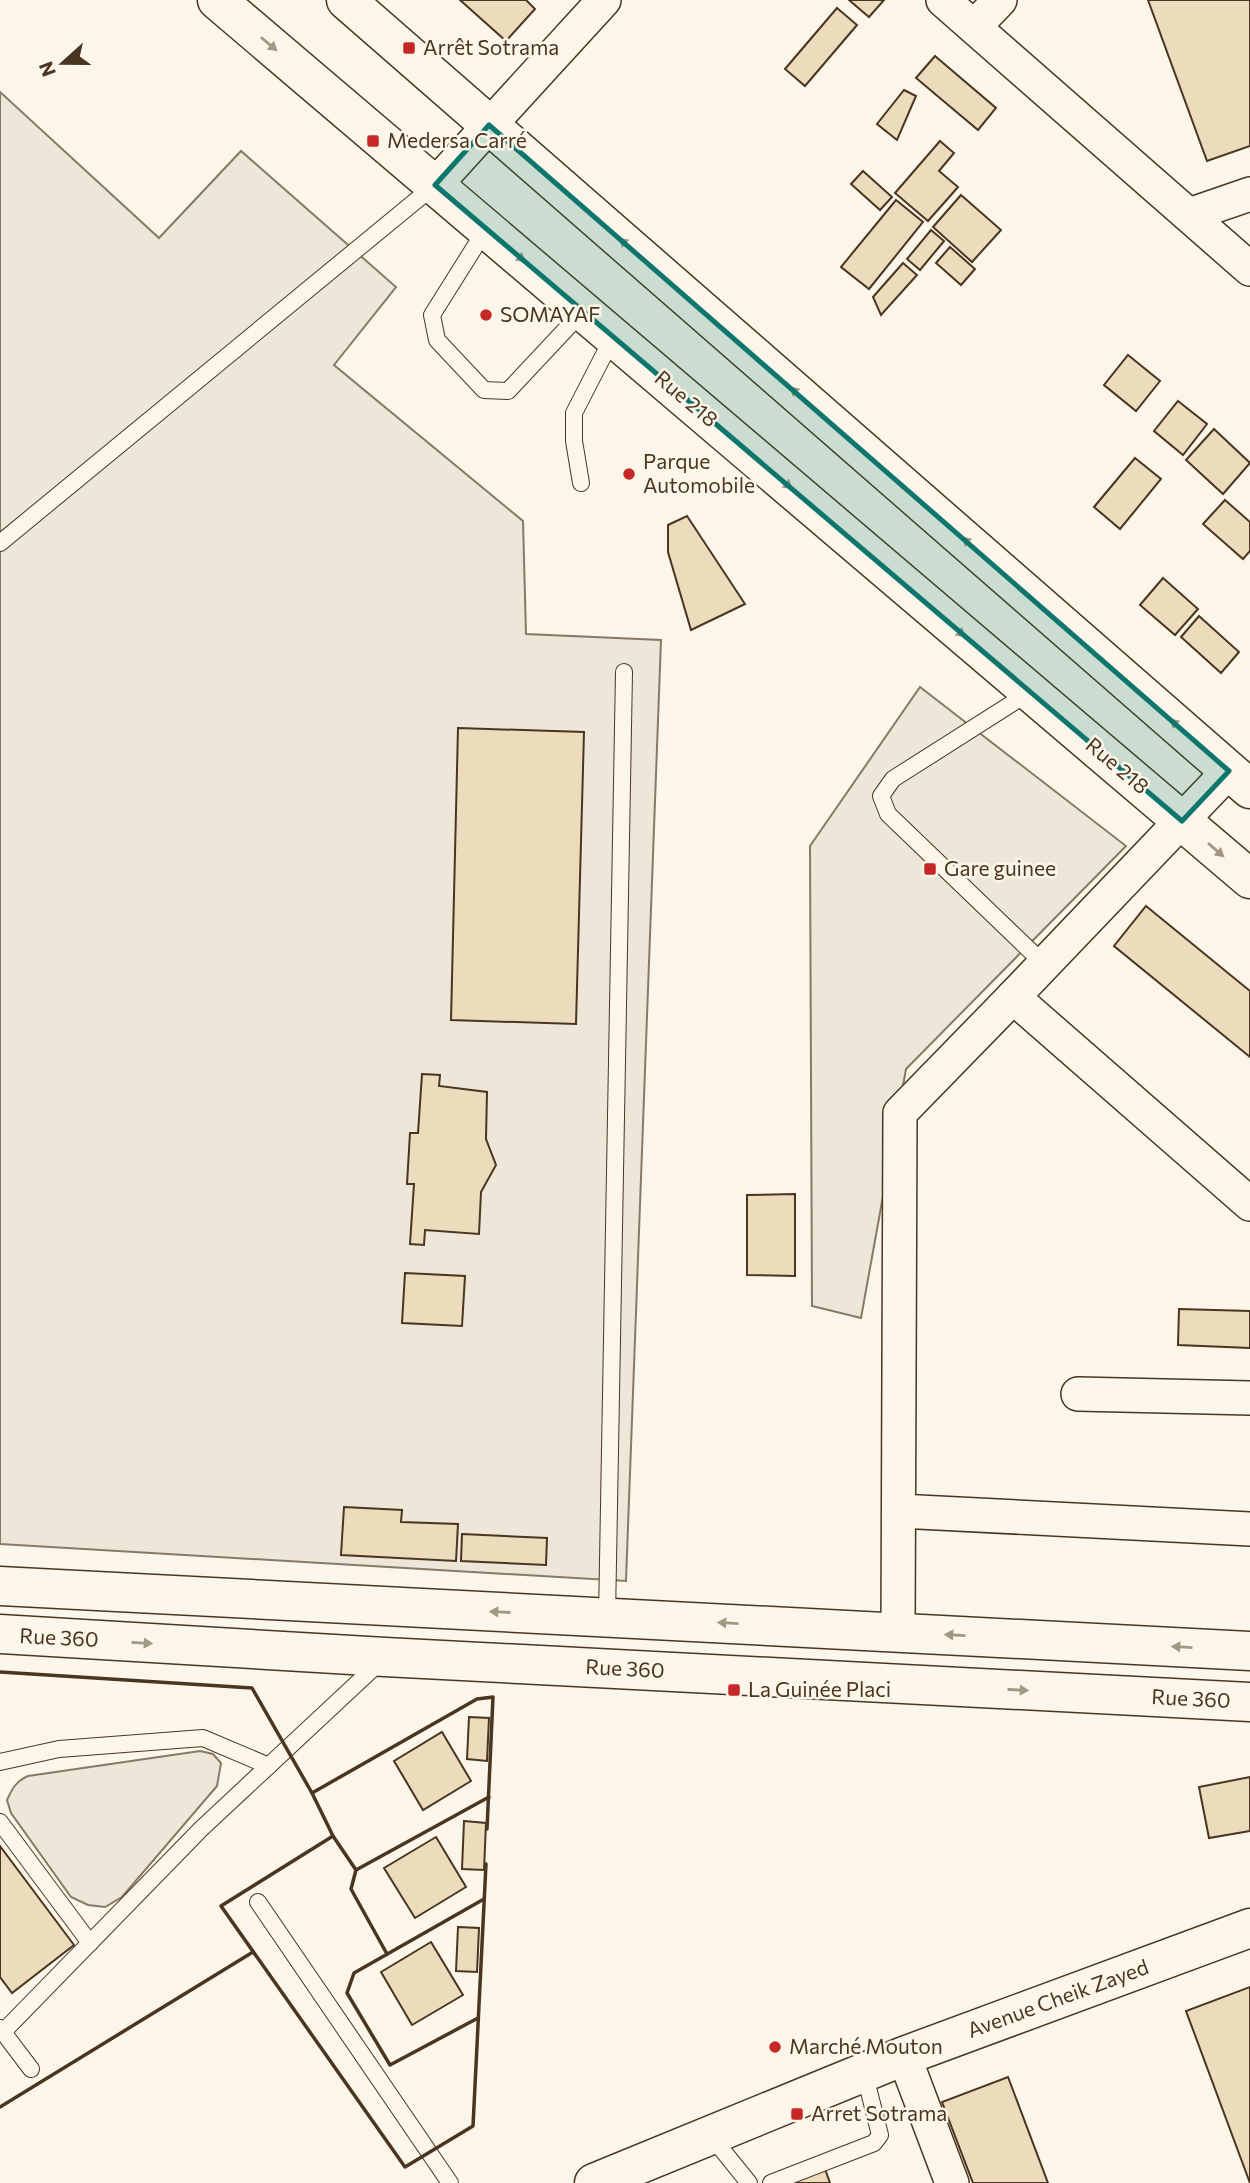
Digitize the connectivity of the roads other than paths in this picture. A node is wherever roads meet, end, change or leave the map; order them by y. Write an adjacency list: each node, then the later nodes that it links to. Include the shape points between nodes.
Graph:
1 (217, 0): 8 (main road, Rue 218, one-way to 8)
2 (346, 0): 7 (main road)
3 (604, 0): 7 (street)
4 (943, 0): 6 (street)
5 (1000, 0): 6 (street)
6 (974, 27): 10 (street)
7 (489, 125): 8 (street); 19 (main road, one-way to 7)
8 (435, 185): 11 (main road, Rue 218); 16 (lane)
9 (1250, 194): 10 (street)
10 (1189, 215): 12 (street)
11 (486, 229): 13 (main road, Rue 218, one-way to 13); 13 (lane, via 432,315 437,340 484,390 508,391)
12 (1250, 269)
13 (583, 311): 14 (main road, Rue 218)
14 (613, 337): 15 (lane, via 574,413); 18 (main road, Rue 218, one-way to 18)
15 (581, 484)
16 (0, 543)
17 (624, 672): 30 (lane)
18 (1030, 692): 20 (main road, Rue 218); 22 (lane, via 893,779 881,796 888,814)
19 (1240, 780): 20 (street)
20 (1181, 821): 21 (main road, Rue 218, one-way to 21); 22 (street)
21 (1250, 879)
22 (1044, 964): 23 (street)
23 (1013, 997): 24 (street); 27 (street, via 900,1114)
24 (1250, 1204)
25 (1078, 1394): 26 (street)
26 (1250, 1398)
27 (899, 1511): 28 (street); 31 (street)
28 (1250, 1529)
29 (0, 1586): 30 (main road, one-way to 29)
30 (607, 1617): 31 (main road, one-way to 30)
31 (898, 1632): 33 (main road, one-way to 31); 35 (main road)
32 (0, 1634): 34 (main road, Rue 360, one-way to 34)
33 (1250, 1651)
34 (385, 1657): 35 (main road, Rue 360); 38 (lane)
35 (901, 1684): 36 (main road, Rue 360, one-way to 36)
36 (1250, 1702)
37 (0, 1762): 38 (lane, via 59,1749 203,1738)
38 (269, 1766): 42 (lane)
39 (0, 1822): 42 (lane)
40 (258, 1902): 48 (lane)
41 (1250, 1928): 44 (main road, Avenue Cheik Zayed)
42 (90, 1943): 43 (lane)
43 (2, 2030): 45 (lane)
44 (904, 2056): 46 (main road, Avenue Cheik Zayed); 52 (street)
45 (31, 2069)
46 (864, 2072): 47 (main road, Avenue Cheik Zayed); 51 (lane, via 880,2135 874,2143)
47 (710, 2136): 49 (main road, Avenue Cheik Zayed); 50 (lane)
48 (450, 2183)
49 (594, 2183)
50 (749, 2183)
51 (771, 2183)
52 (952, 2183)

